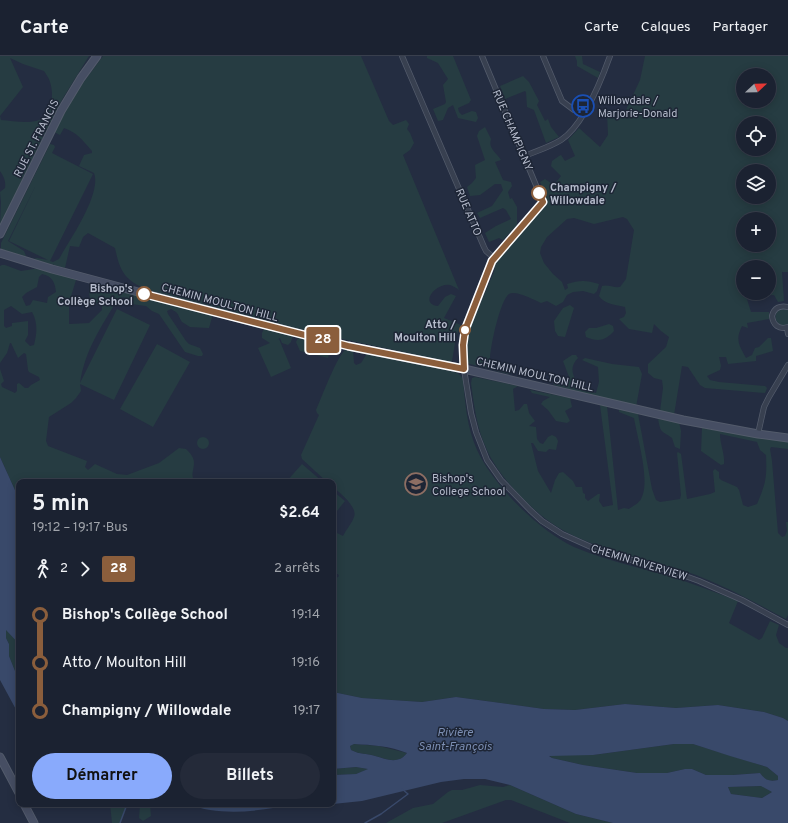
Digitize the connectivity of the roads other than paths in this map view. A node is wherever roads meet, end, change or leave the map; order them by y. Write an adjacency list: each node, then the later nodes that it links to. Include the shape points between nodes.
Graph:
1 (97, 56): 8 (street, RUE ST. FRANCIS, via 61,111)
2 (402, 56): 10 (street, RUE ATTO, via 484,247)
3 (482, 56): 7 (street, RUE CHAMPIGNY)
4 (543, 56): 6 (street, via 562,101 574,110)
5 (610, 56): 6 (street, via 600,83)
6 (584, 113): 7 (street, via 573,129 560,141)
7 (525, 156): 10 (street, RUE CHAMPIGNY, via 543,202)
8 (0, 234)
9 (0, 253): 15 (street, CHEMIN MOULTON HILL, via 280,329 348,346)
10 (494, 258): 15 (street, via 465,330)
11 (788, 307): 12 (street, via 780,307 772,316 775,324 782,328)
12 (787, 327): 13 (street)
13 (788, 334)
14 (788, 365): 16 (street, via 764,407)
15 (464, 369): 16 (street, CHEMIN MOULTON HILL, via 683,420); 18 (street, CHEMIN RIVERVIEW, via 476,432 487,460 501,480 542,521 589,547 699,581)
16 (758, 434): 17 (street, CHEMIN MOULTON HILL)
17 (788, 438)
18 (788, 624)
19 (0, 757): 20 (street)
20 (16, 787)
21 (26, 807): 22 (street)
22 (34, 823)

